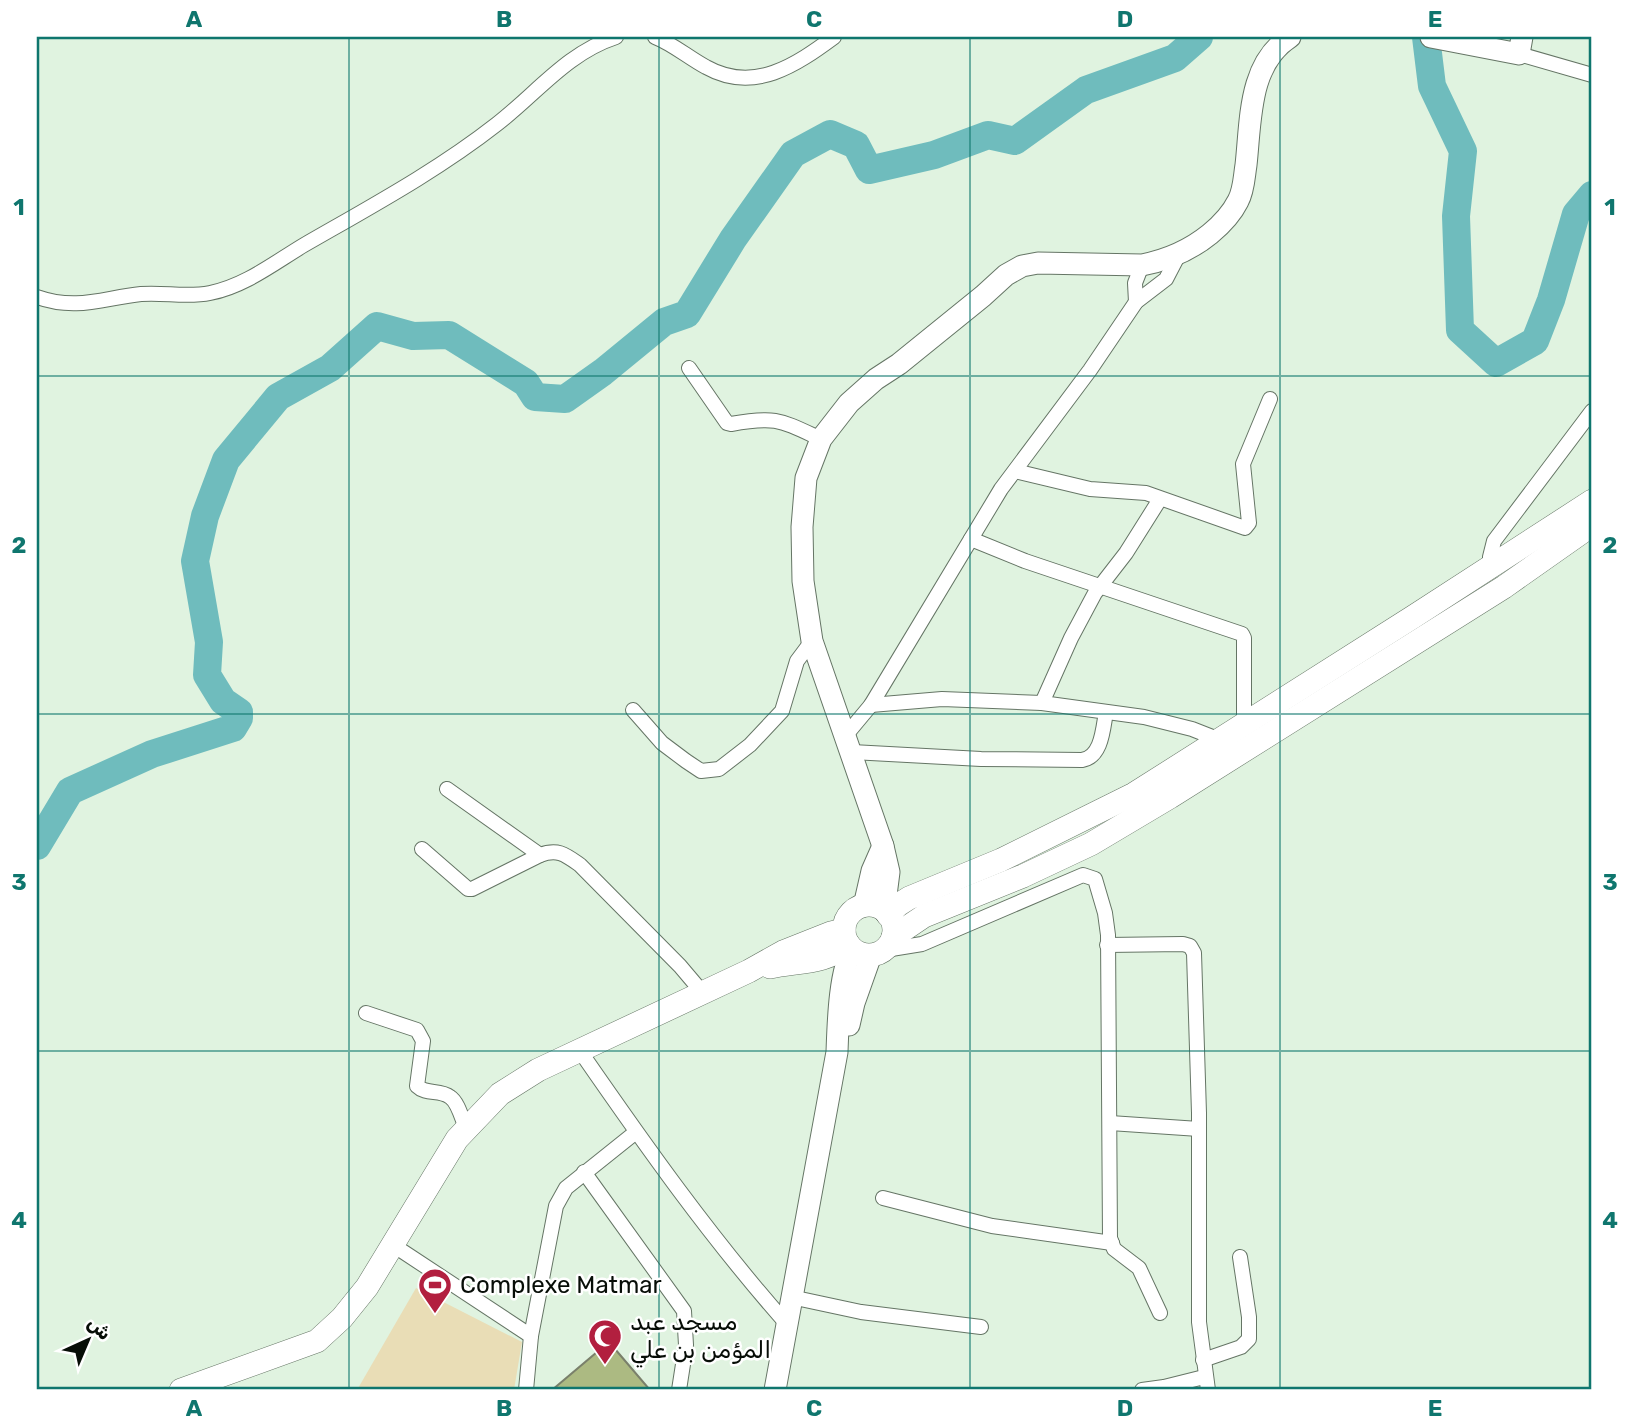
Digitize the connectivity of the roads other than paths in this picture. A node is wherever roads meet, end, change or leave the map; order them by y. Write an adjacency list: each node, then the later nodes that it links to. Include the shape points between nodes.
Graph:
1 (616, 37): 10 (street, via 580,53 495,126 375,206 229,288 183,297 142,294 94,304)
2 (655, 37): 3 (street, via 710,70 734,78 754,78 793,66)
3 (834, 37)
4 (1285, 38): 8 (main road, via 1264,66 1254,94 1244,186 1238,201 1221,225)
5 (1436, 38): 6 (main road)
6 (1520, 45): 7 (street)
7 (1592, 75)
8 (1180, 254): 9 (main road); 11 (street, via 1166,279)
9 (1142, 265): 11 (street, via 1135,283); 15 (main road, via 1038,262 1022,266 867,387)
10 (37, 297)
11 (1136, 302): 16 (street)
12 (689, 368): 15 (street, via 727,423 770,419)
13 (1270, 399): 17 (street, via 1243,464 1248,526 1238,527)
14 (1592, 411): 21 (street, via 1494,541)
15 (821, 439): 24 (main road, via 806,478 802,527 803,581)
16 (1015, 471): 17 (street); 20 (street)
17 (1160, 499): 22 (street)
18 (1592, 501): 21 (main road)
19 (1592, 525): 23 (main road, via 1504,587)
20 (971, 539): 22 (street); 26 (street)
21 (1492, 565): 23 (main road)
22 (1101, 586): 25 (street); 29 (street, via 1243,635)
23 (1419, 626): 29 (main road)
24 (812, 640): 27 (street, via 797,661 782,711 719,769 701,771 686,761 662,743); 31 (main road)
25 (1042, 703): 26 (street, via 942,699); 28 (street)
26 (871, 705): 31 (street)
27 (633, 710)
28 (1106, 712): 30 (street, via 1144,717); 31 (street, via 1095,754 1082,760 981,759)
29 (1248, 735): 30 (main road); 35 (main road, via 1091,844 1023,876)
30 (1220, 740): 35 (main road, via 1134,794)
31 (849, 744): 36 (main road, via 890,873)
32 (447, 789): 34 (street)
33 (422, 849): 34 (street, via 468,889 477,889)
34 (540, 855): 38 (street, via 556,851 580,865)
35 (966, 887): 36 (main road, via 924,916)
36 (870, 933): 37 (street, via 922,944 1083,875 1095,879 1105,913); 38 (main road, via 818,960 749,971); 50 (main road, via 845,964 837,1052)
37 (1107, 945): 41 (street); 43 (street, via 1191,947)
38 (702, 992): 40 (main road)
39 (366, 1013): 42 (street, via 417,1030 423,1041 417,1086 452,1098)
40 (580, 1051): 42 (main road, via 500,1094); 44 (street)
41 (1110, 1123): 43 (street); 47 (street)
42 (466, 1128): 48 (main road)
43 (1199, 1129): 55 (street)
44 (636, 1132): 45 (street); 52 (street)
45 (584, 1172): 54 (street, via 566,1188 556,1206); 59 (street, via 684,1311 687,1345)
46 (883, 1198): 47 (street, via 992,1226)
47 (1112, 1243): 51 (street, via 1139,1268)
48 (393, 1245): 54 (street); 57 (main road, via 367,1287 317,1341)
49 (1240, 1257): 55 (street, via 1250,1339 1241,1347)
50 (791, 1297): 52 (main road); 53 (street)
51 (1160, 1313)
52 (786, 1323): 60 (main road)
53 (981, 1327)
54 (531, 1336): 58 (street)
55 (1203, 1360): 56 (street)
56 (1206, 1384): 61 (street)
57 (181, 1390)
58 (526, 1390)
59 (679, 1390)
60 (775, 1390)
61 (1142, 1390)

